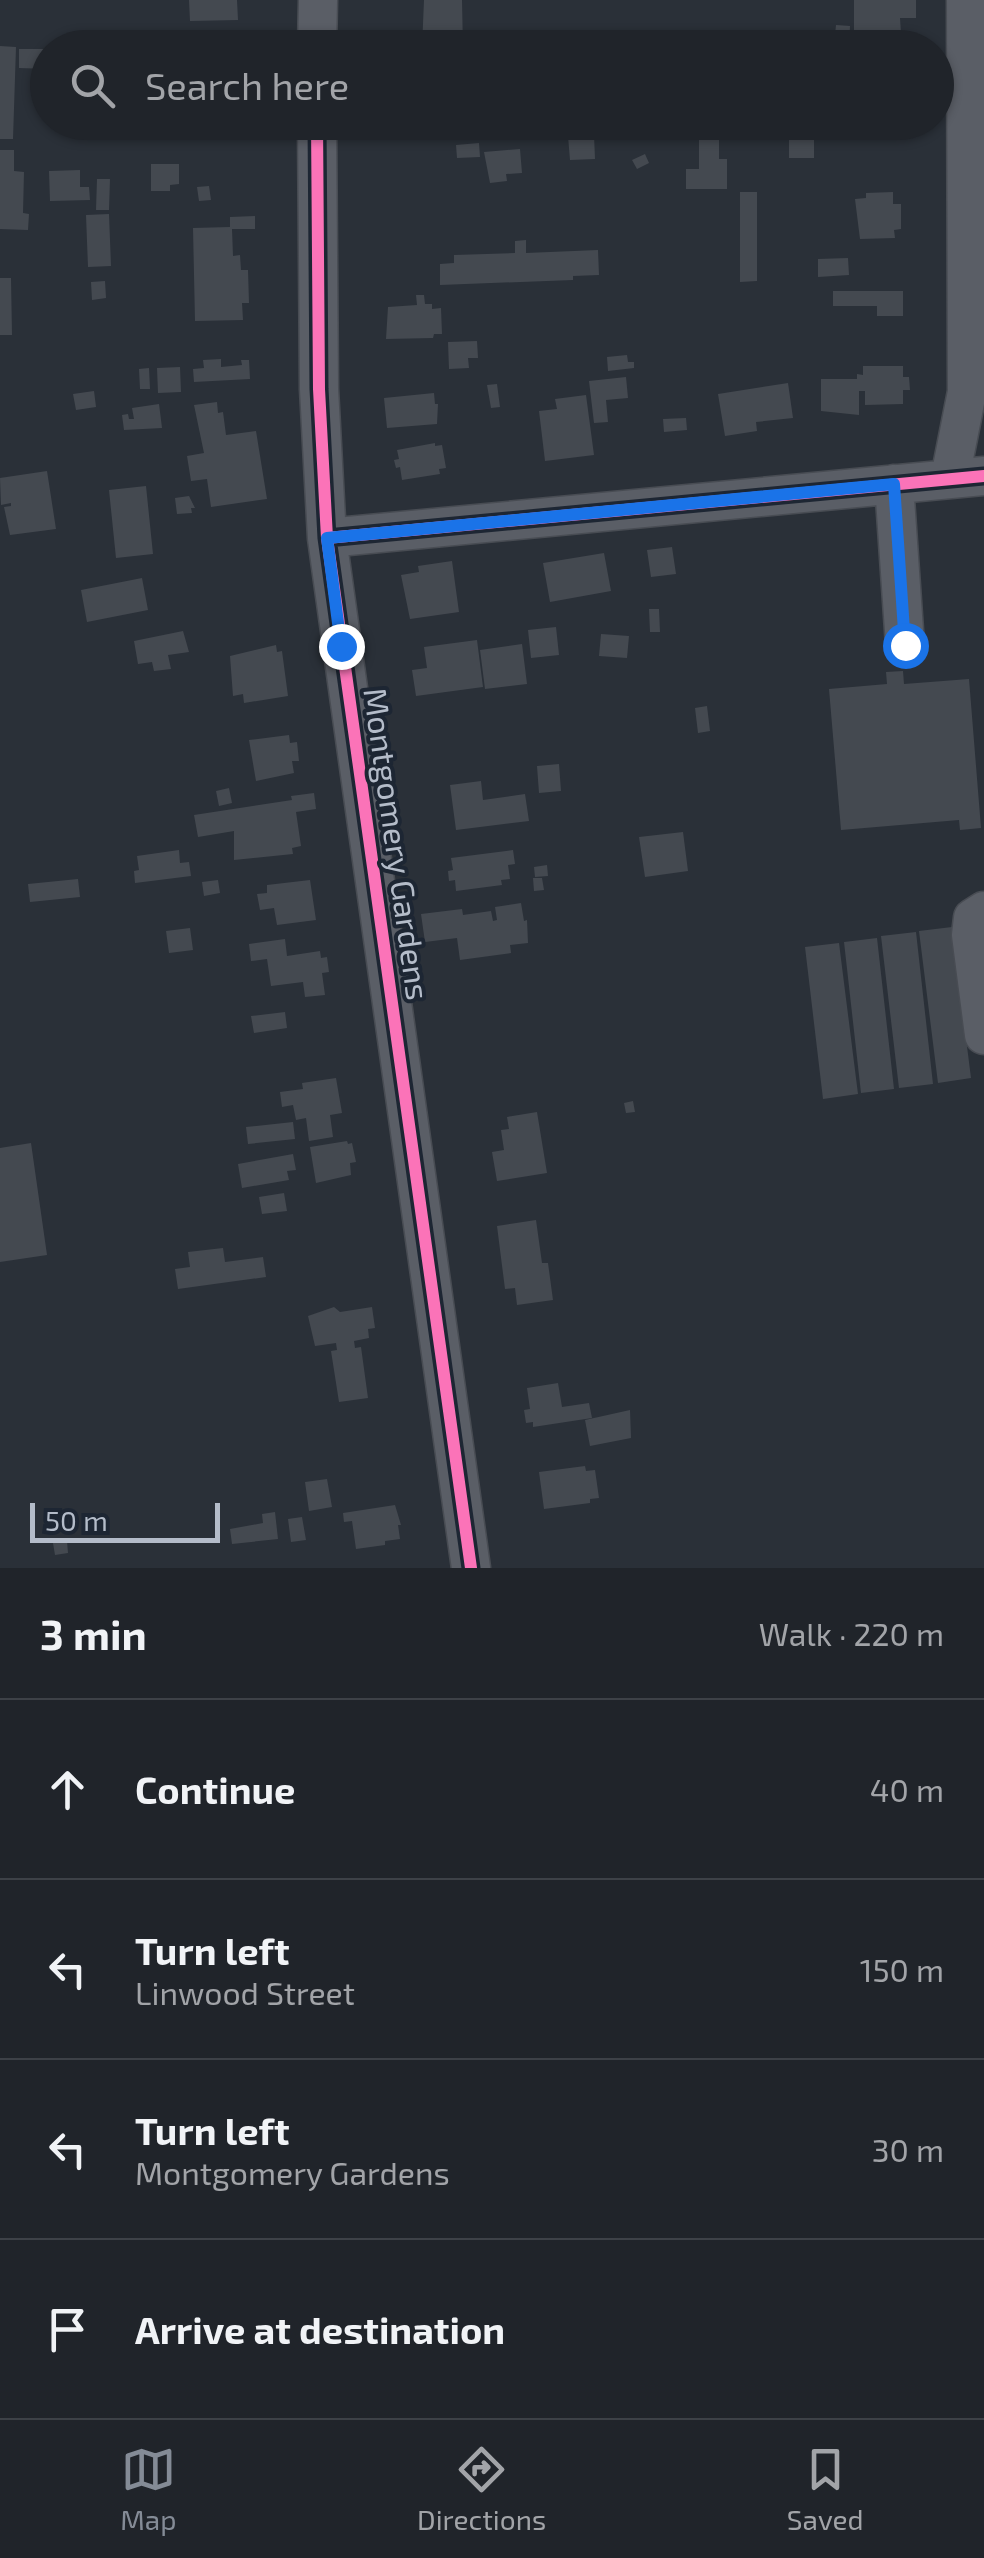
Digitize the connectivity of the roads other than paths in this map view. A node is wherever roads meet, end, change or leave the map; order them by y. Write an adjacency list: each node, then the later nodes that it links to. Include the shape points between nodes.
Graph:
1 (318, 0): 3 (street)
2 (966, 0): 5 (street)
3 (317, 30)
4 (317, 140): 7 (street, Montgomery Gardens)
5 (967, 477): 6 (street)
6 (894, 484): 7 (street); 8 (street)
7 (327, 538): 11 (street, Montgomery Gardens)
8 (905, 645)
9 (984, 910): 10 (street, via 973,918 971,935)
10 (984, 1035)
11 (471, 1568)

